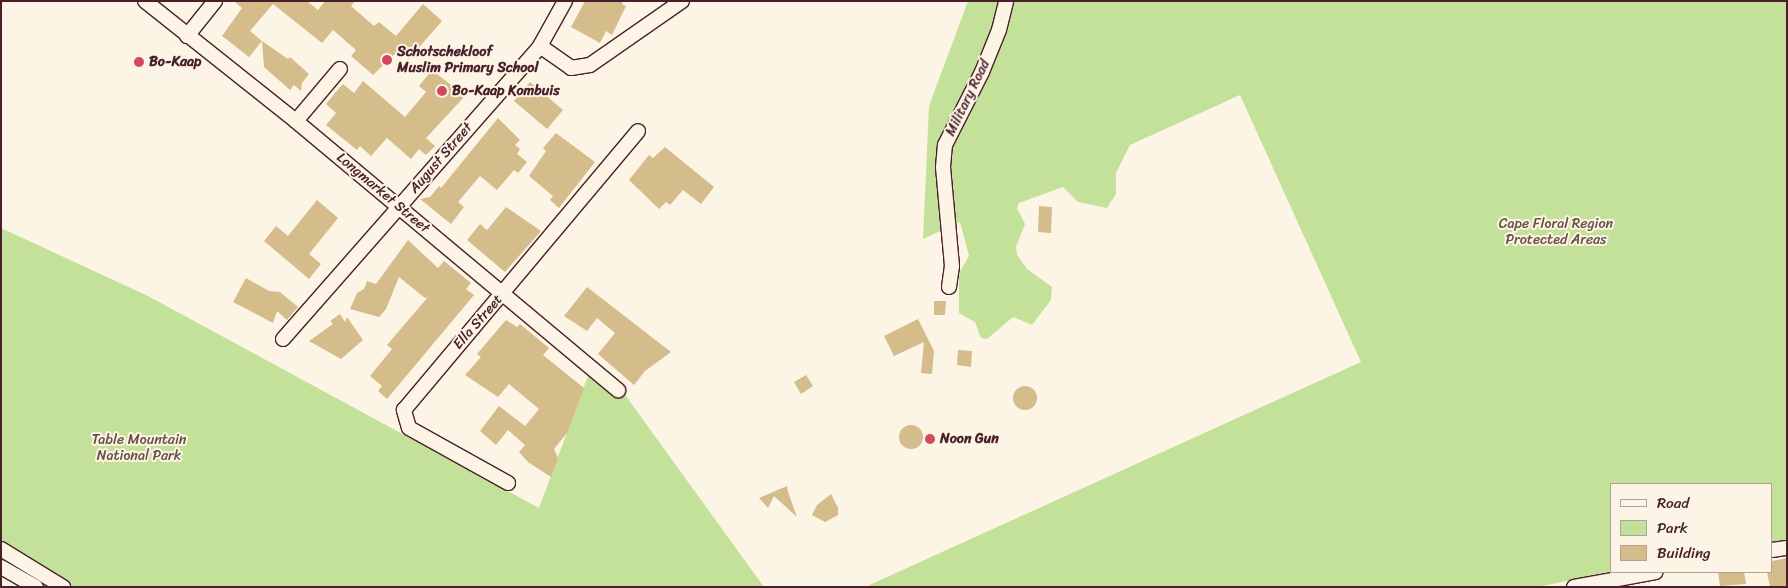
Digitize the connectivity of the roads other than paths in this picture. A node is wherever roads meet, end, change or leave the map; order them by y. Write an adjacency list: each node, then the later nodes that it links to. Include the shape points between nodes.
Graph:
1 (145, 1): 6 (street, Longmarket Street)
2 (215, 1): 6 (street)
3 (565, 1): 7 (street, August Street)
4 (682, 1): 7 (street, via 590,65 571,68)
5 (1006, 1): 12 (street, Military Road, via 999,30 982,72 945,145 943,167 952,266)
6 (188, 36): 9 (street, Longmarket Street)
7 (540, 46): 11 (street, August Street)
8 (340, 69): 9 (street)
9 (296, 122): 11 (street, Longmarket Street)
10 (638, 131): 13 (street, Ella Street)
11 (398, 206): 13 (street, Longmarket Street); 14 (street, August Street)
12 (949, 287)
13 (503, 294): 15 (street, Longmarket Street); 16 (street, Ella Street, via 409,403 403,416 409,428)
14 (283, 339)
15 (618, 390)
16 (508, 483)
17 (1787, 548): 19 (street)
18 (1, 549): 23 (street)
19 (1773, 550)
20 (1, 567): 22 (street)
21 (1651, 573): 24 (street)
22 (36, 587)
23 (63, 587)
24 (1574, 587)

